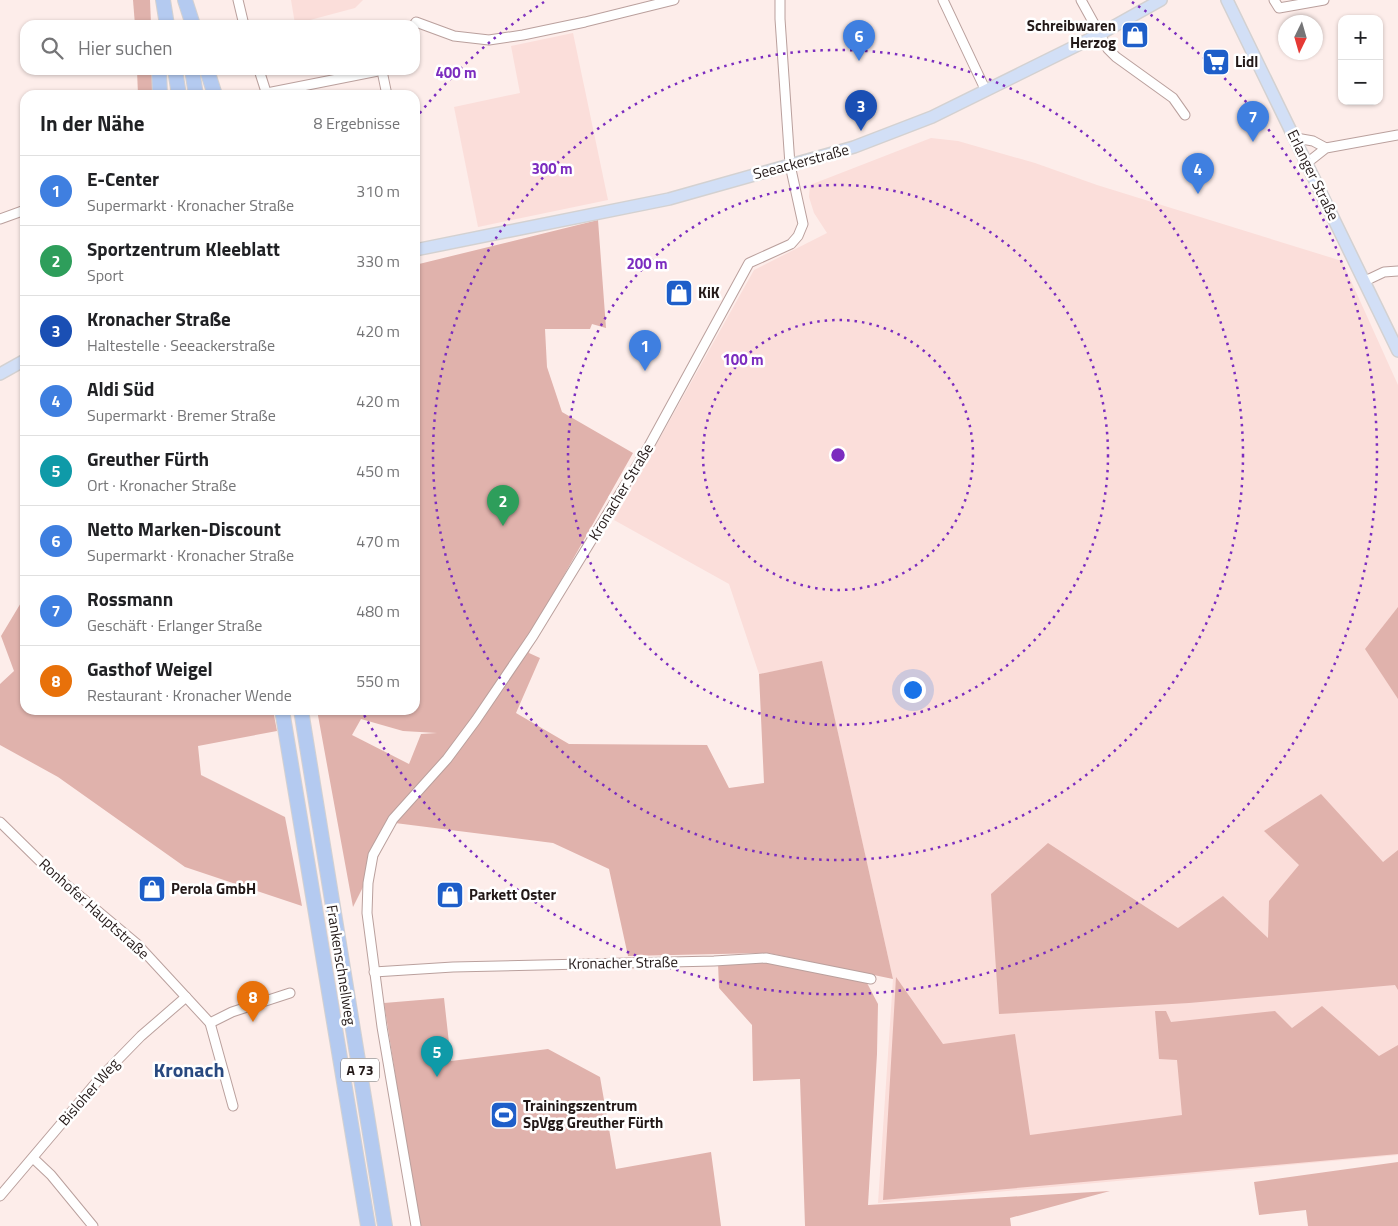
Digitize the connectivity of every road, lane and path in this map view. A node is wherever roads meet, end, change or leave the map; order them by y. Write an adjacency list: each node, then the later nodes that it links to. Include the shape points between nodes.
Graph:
1 (156, 0): 13 (highway)
2 (163, 0): 14 (highway)
3 (184, 0): 15 (highway); 16 (highway)
4 (238, 0): 17 (street)
5 (674, 0): 18 (street, via 567,26 488,40 454,36)
6 (780, 0): 40 (street, Kronacher Straße)
7 (943, 0): 34 (street)
8 (1081, 0): 19 (street)
9 (1161, 0): 19 (main road, Seeackerstraße)
10 (1227, 0): 37 (main road, Erlanger Straße)
11 (1274, 0): 12 (street, via 1279,8)
12 (1324, 0)
13 (157, 20)
14 (166, 20)
15 (185, 20)
16 (191, 20)
17 (243, 20)
18 (420, 26)
19 (1100, 34): 34 (main road, Seeackerstraße); 35 (street, via 1116,57 1173,98)
20 (159, 75): 27 (highway)
21 (176, 75): 28 (highway)
22 (193, 75): 29 (highway)
23 (209, 75): 30 (highway)
24 (261, 75): 31 (street)
25 (362, 75): 32 (street)
26 (383, 75): 33 (street)
27 (160, 90)
28 (178, 90)
29 (195, 90)
30 (213, 90)
31 (266, 90)
32 (287, 90)
33 (386, 90)
34 (986, 90): 40 (main road, Seeackerstraße, via 882,137)
35 (1185, 115)
36 (1398, 135): 38 (street)
37 (1296, 138): 38 (street); 39 (main road, Erlanger Straße)
38 (1326, 148): 39 (street)
39 (1307, 163): 45 (main road, Erlanger Straße)
40 (790, 165): 43 (main road, Seeackerstraße, via 669,198); 52 (street, Kronacher Straße, via 803,224 798,236 791,244 750,263 649,446 533,636 447,759 393,820 373,855 367,914)
41 (20, 212): 42 (street)
42 (0, 219)
43 (420, 249)
44 (1398, 271): 45 (street, via 1384,272)
45 (1365, 281): 46 (main road, Erlanger Straße)
46 (1398, 351)
47 (20, 363): 48 (main road)
48 (0, 374)
49 (283, 715): 61 (highway, Frankenschnellweg / A 73)
50 (302, 715): 62 (highway, Frankenschnellweg / A 73)
51 (0, 822): 55 (street, Ronhofer Hauptstraße, via 51,872 137,944)
52 (374, 972): 53 (street, Kronacher Straße, via 766,958); 63 (street, Kronacher Straße)
53 (871, 979)
54 (290, 994): 56 (street, via 232,1012)
55 (186, 997): 56 (street, Ronhofer Hauptstraße); 58 (street, Bisloher Weg, via 100,1078)
56 (210, 1023): 57 (street, Ronhofer Hauptstraße)
57 (233, 1106)
58 (33, 1158): 59 (street, Bisloher Weg); 60 (street)
59 (0, 1196)
60 (93, 1226)
61 (368, 1226)
62 (386, 1226)
63 (416, 1226)

